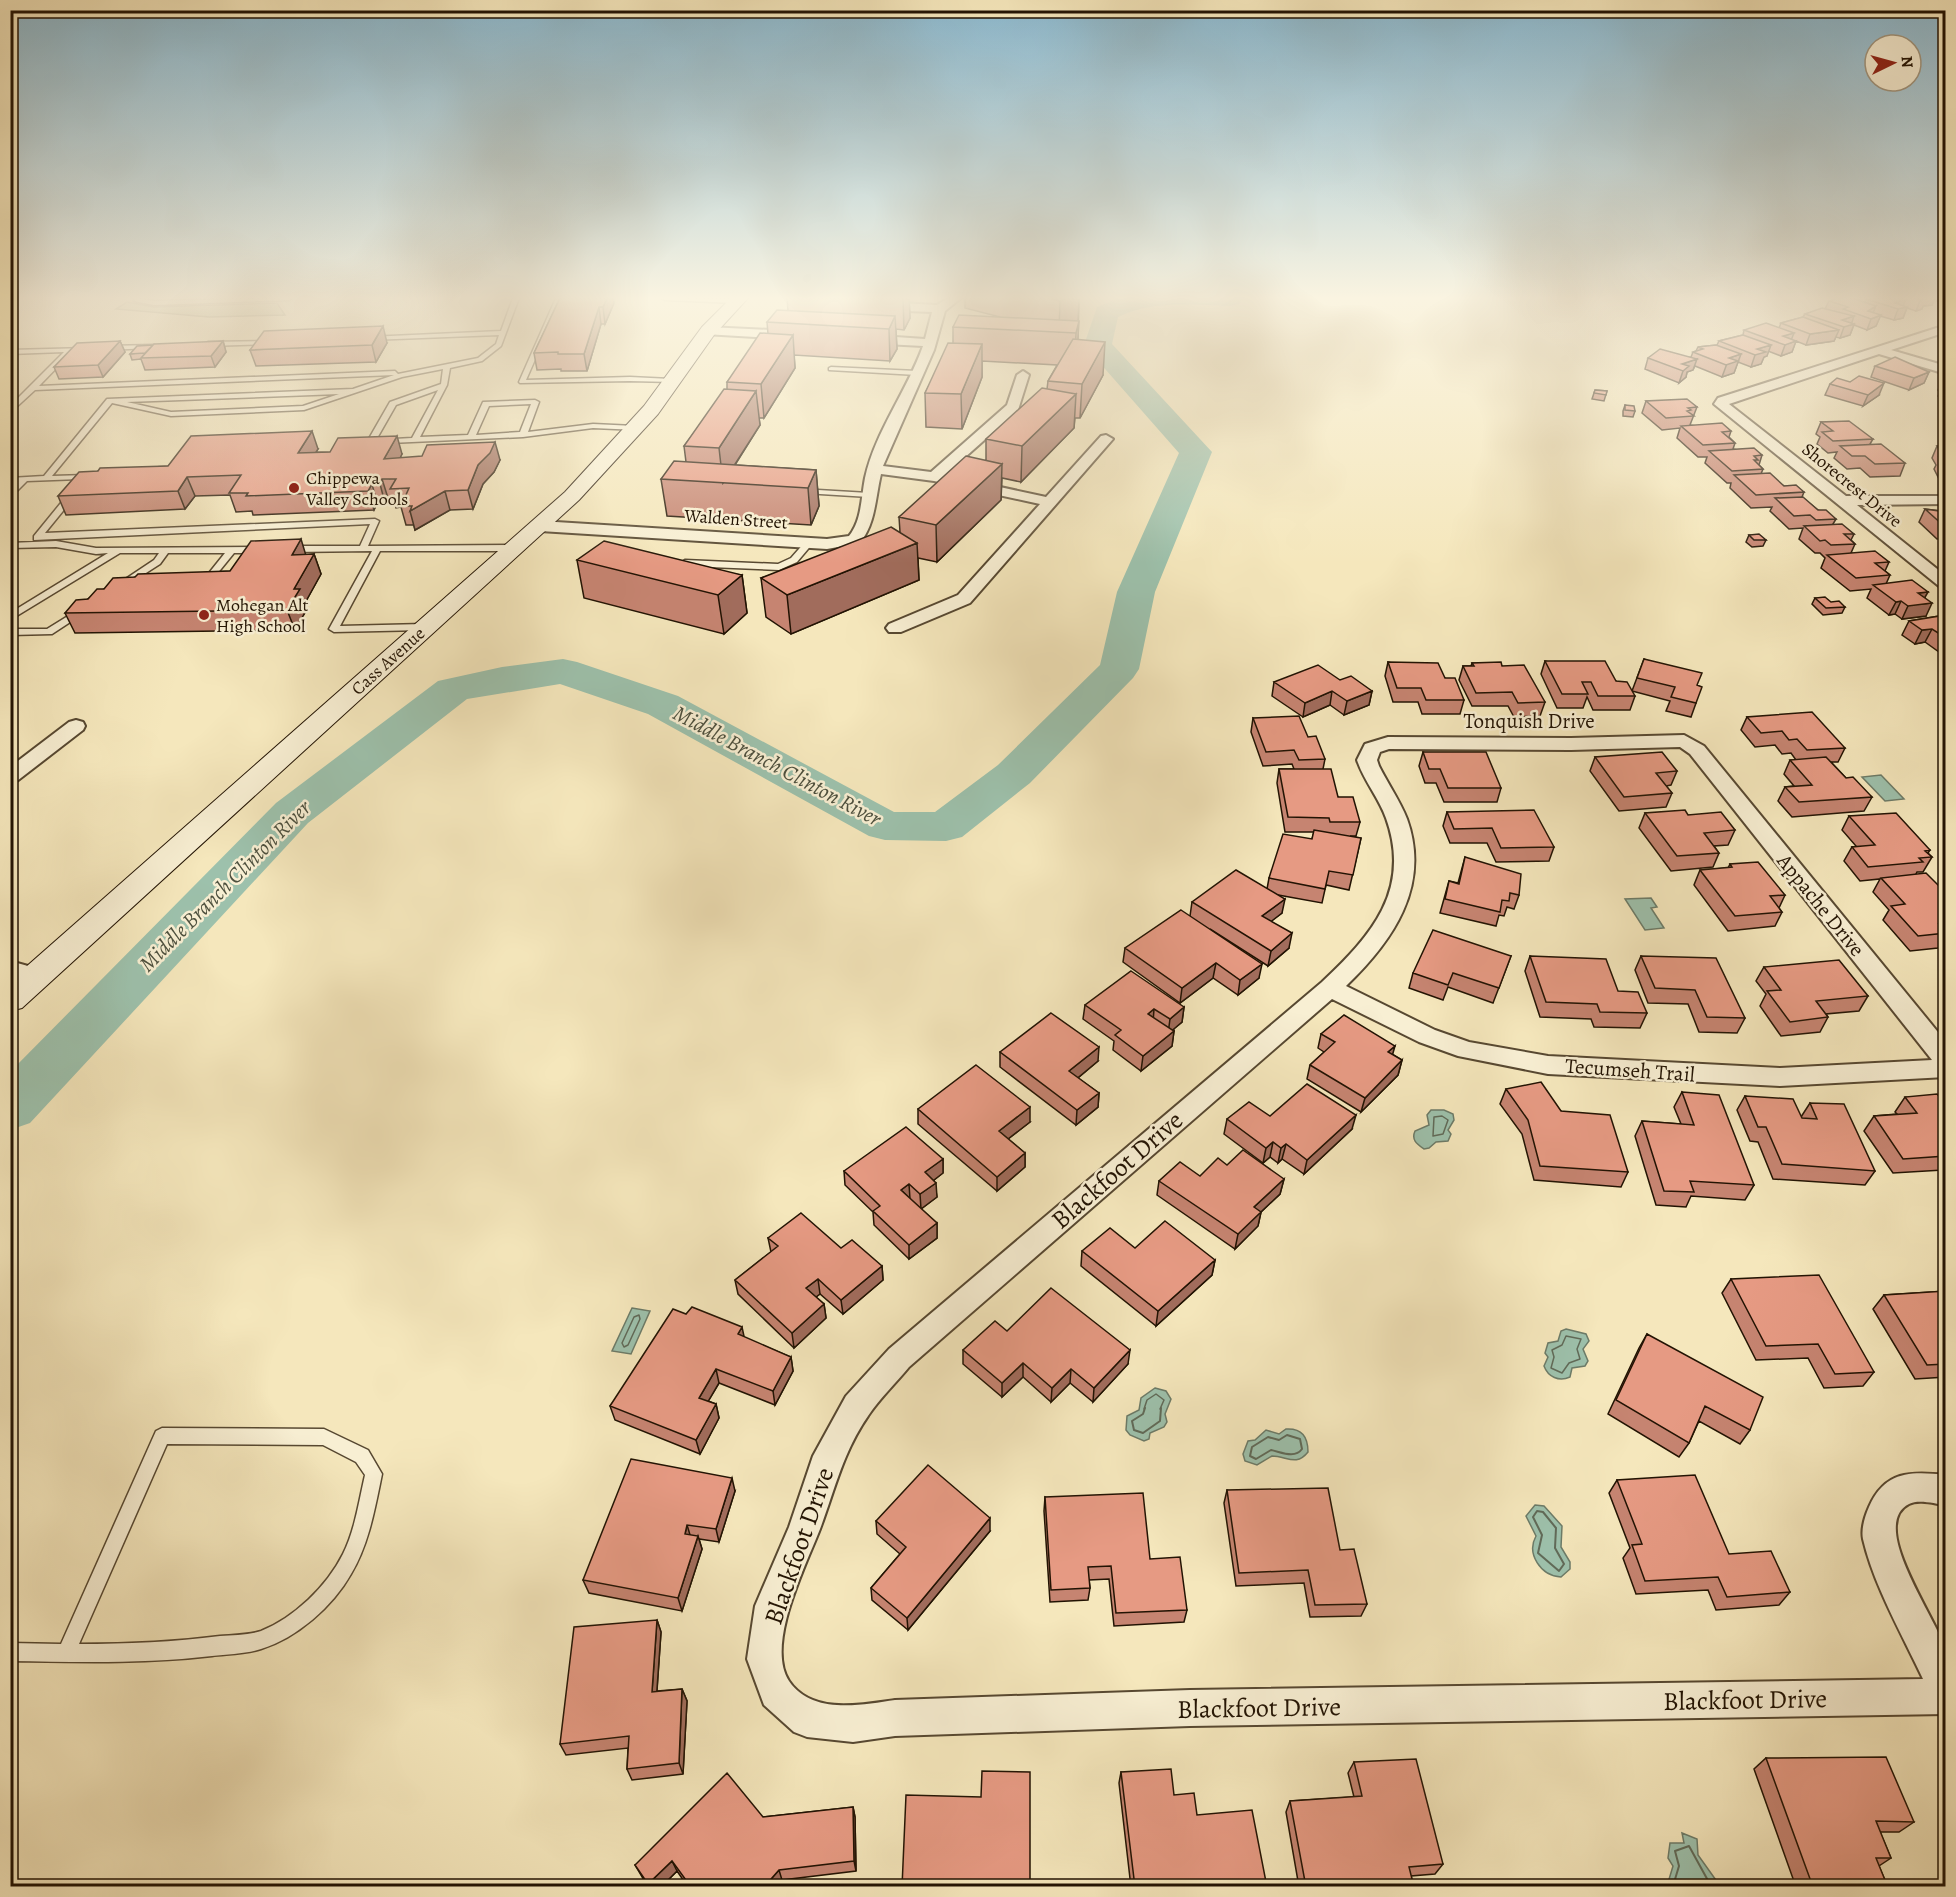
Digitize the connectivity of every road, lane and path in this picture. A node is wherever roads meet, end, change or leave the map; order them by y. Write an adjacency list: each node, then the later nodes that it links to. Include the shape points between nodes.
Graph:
1 (70, 387): 9 (lane)
2 (368, 387): 10 (lane)
3 (440, 387): 17 (lane, via 393,404 371,441)
4 (443, 387): 17 (lane)
5 (667, 387): 13 (main road, Cass Avenue)
6 (911, 387): 18 (street, Walden Street)
7 (1019, 387): 19 (street, via 1013,407)
8 (1772, 387): 27 (street, Shorecrest Drive, via 1721,404)
9 (32, 388): 12 (lane)
10 (356, 390): 11 (lane); 11 (lane, via 304,408 181,414)
11 (110, 401): 20 (lane)
12 (10, 411)
13 (635, 428): 14 (lane, via 592,426); 29 (main road, Cass Avenue)
14 (523, 435): 15 (lane); 15 (lane, via 535,402 486,404)
15 (471, 437): 17 (lane)
16 (1107, 439): 28 (street)
17 (415, 440)
18 (874, 470): 19 (street); 24 (street, Walden Street)
19 (934, 477): 28 (street)
20 (46, 478): 21 (lane); 30 (lane, via 87,477)
21 (25, 479): 22 (lane); 25 (lane)
22 (10, 480)
23 (797, 491): 24 (lane)
24 (869, 495): 31 (street, Walden Street, via 863,528 854,540)
25 (10, 496)
26 (1946, 500): 27 (street)
27 (1842, 501): 44 (street, Shorecrest Drive)
28 (1049, 502): 51 (street, via 964,598)
29 (540, 526): 31 (street, Walden Street); 34 (main road, Cass Avenue)
30 (39, 536): 32 (lane); 36 (lane, via 375,522)
31 (809, 543): 42 (lane, via 794,560 779,567)
32 (31, 545): 33 (lane); 41 (lane)
33 (10, 546)
34 (514, 548): 37 (lane); 50 (main road, Cass Avenue)
35 (280, 549): 36 (lane)
36 (363, 549): 37 (lane)
37 (377, 549): 50 (lane, via 334,629)
38 (166, 550): 39 (lane); 41 (lane); 46 (lane, via 158,562)
39 (232, 550): 40 (lane); 43 (lane, via 208,583)
40 (268, 550)
41 (119, 551): 49 (lane)
42 (680, 563)
43 (196, 584)
44 (1946, 584)
45 (141, 586): 46 (lane)
46 (119, 587): 47 (lane)
47 (109, 593)
48 (89, 606): 52 (lane, via 49,632)
49 (10, 617)
50 (424, 627): 58 (main road, Cass Avenue)
51 (894, 628)
52 (10, 632)
53 (76, 726): 56 (street)
54 (1696, 750): 55 (street, Tonquish Drive, via 1684,741 1668,740 1388,743 1372,748); 61 (street, Appache Drive)
55 (1367, 760): 59 (street, Blackfoot Drive, via 1397,820 1404,850 1405,884 1382,935)
56 (10, 777)
57 (10, 969): 58 (street)
58 (38, 976): 60 (main road, Cass Avenue)
59 (1330, 988): 62 (street, Tecumseh Trail, via 1427,1036 1467,1050 1548,1065 1780,1077); 67 (street, Blackfoot Drive, via 899,1358 857,1406 824,1466 805,1527 772,1606 764,1659 776,1694 807,1719 853,1724 895,1718 1190,1708)
60 (10, 1000)
61 (1946, 1059)
62 (1946, 1068)
63 (1946, 1490): 66 (street, via 1916,1487 1901,1491 1889,1500 1881,1516 1879,1538 1899,1591)
64 (10, 1652): 65 (lane)
65 (66, 1653): 65 (lane, via 196,1649 264,1639 315,1608 345,1568 364,1518 374,1474 362,1456 324,1437 162,1436)
66 (1946, 1688)
67 (1946, 1696)

